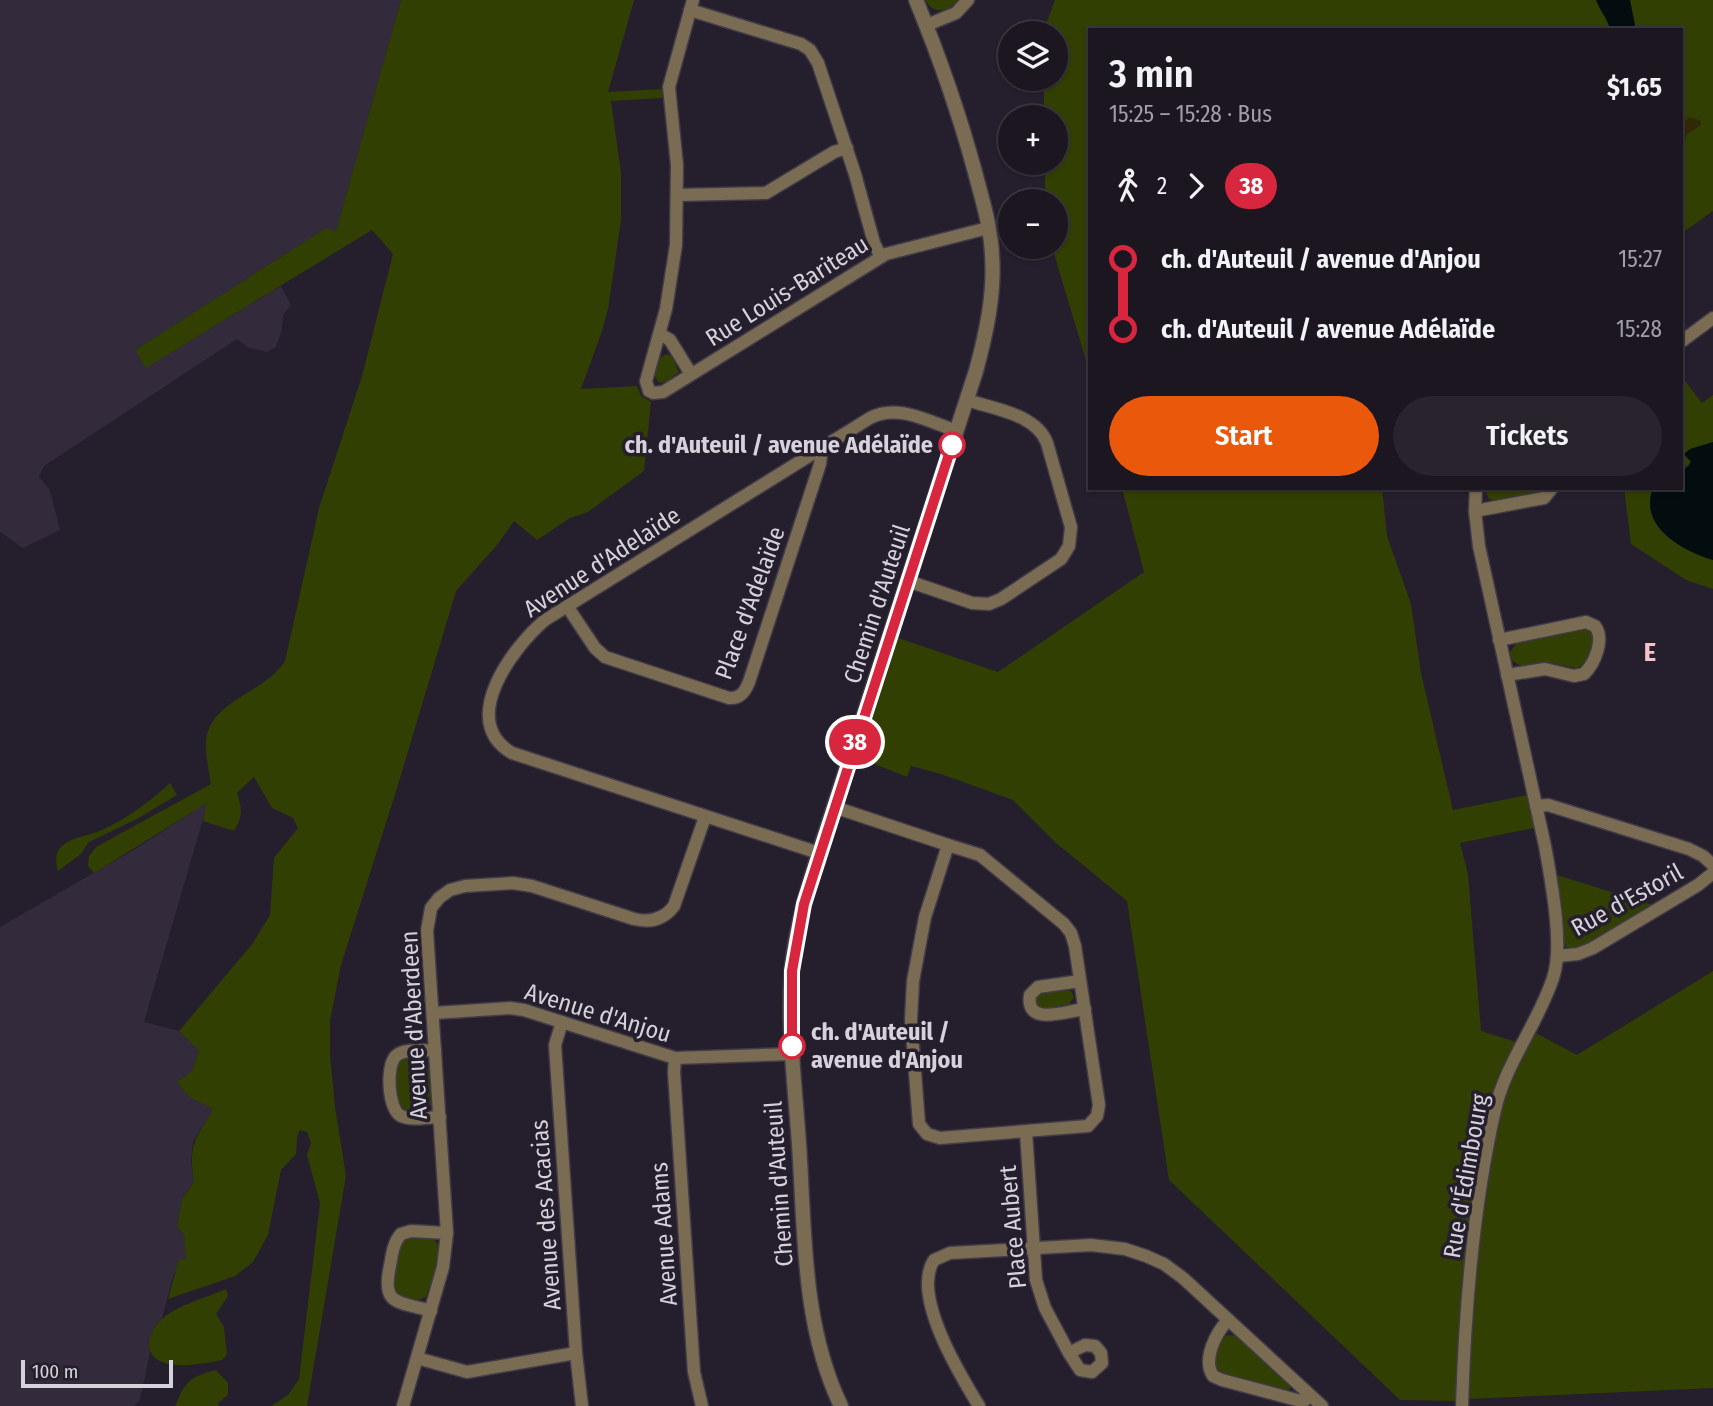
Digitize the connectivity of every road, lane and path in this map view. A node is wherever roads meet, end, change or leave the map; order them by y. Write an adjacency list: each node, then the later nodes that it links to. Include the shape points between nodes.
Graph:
1 (916, 0): 4 (street, Chemin d'Auteuil)
2 (968, 0): 4 (street, via 956,13)
3 (691, 5): 5 (street, via 810,50); 6 (street, Rue Louis-Bariteau, via 668,87)
4 (927, 25): 7 (street, Chemin d'Auteuil, via 963,130)
5 (847, 148): 6 (street, via 766,193); 8 (street)
6 (678, 195): 10 (street, Rue Louis-Bariteau, via 674,264)
7 (988, 228): 8 (street, Rue Louis-Bariteau); 13 (street, Chemin d'Auteuil, via 991,297)
8 (881, 257): 12 (street, Rue Louis-Bariteau)
9 (1713, 318): 11 (street)
10 (660, 334): 12 (street, Rue Louis-Bariteau, via 670,340); 12 (street, Rue Louis-Bariteau, via 646,381 649,391 663,392)
11 (1683, 340)
12 (691, 374)
13 (967, 400): 14 (street, Chemin d'Auteuil); 19 (street, via 1025,419 1041,431 1070,522 1069,546 1061,559 989,604 972,603)
14 (957, 431): 15 (street, Avenue d'Adelaïde, via 885,411); 19 (street, Chemin d'Auteuil)
15 (818, 449): 20 (street, Avenue d'Adelaïde); 20 (street, Place d'Adelaïde, via 820,464 743,694 723,696 605,657)
16 (1476, 490): 18 (street, Rue d'Édimbourg)
17 (1550, 490): 18 (street, via 1544,498)
18 (1475, 511): 21 (street, Rue d'Édimbourg)
19 (908, 581): 24 (street, Chemin d'Auteuil)
20 (567, 606): 25 (street, Avenue d'Adelaïde, via 527,636 509,659 489,707 494,735 520,756)
21 (1499, 640): 22 (street, Rue d'Édimbourg); 22 (street, via 1586,622 1600,635 1592,665 1584,674 1545,669)
22 (1507, 675): 23 (street, Rue d'Édimbourg)
23 (1536, 806): 28 (street, via 1557,807 1689,849); 30 (street, Rue d'Édimbourg, via 1551,885)
24 (834, 807): 26 (street); 27 (street, Chemin d'Auteuil)
25 (705, 817): 27 (street, Avenue d'Adelaïde); 33 (street, Avenue d'Aberdeen, via 674,906 654,920 641,921 519,883 465,886 445,894 431,908 428,920)
26 (948, 845): 31 (street, via 980,855 1064,924 1073,939); 39 (street, via 925,917 913,981 911,1020 919,1124 927,1134 940,1138)
27 (819, 853): 36 (street, Chemin d'Auteuil, via 793,958)
28 (1713, 865)
29 (1713, 873): 30 (street, Rue d'Estoril, via 1594,948)
30 (1557, 956): 54 (street, Rue d'Édimbourg, via 1553,979 1495,1111 1467,1295)
31 (1080, 981): 32 (street); 32 (street, via 1038,987 1030,995 1029,1005 1041,1015)
32 (1085, 1009): 39 (street, via 1097,1116 1083,1128)
33 (433, 1013): 34 (street, Avenue d'Anjou, via 517,1009); 35 (street, Avenue d'Aberdeen)
34 (562, 1022): 37 (street, Avenue d'Anjou); 44 (street, Avenue des Acacias, via 555,1045)
35 (435, 1050): 38 (street, Avenue d'Aberdeen); 38 (street, via 400,1053 390,1071 395,1111 410,1118)
36 (792, 1054): 37 (street, Avenue d'Anjou); 51 (street, Chemin d'Auteuil, via 811,1309)
37 (675, 1058): 50 (street, Avenue Adams, via 694,1372)
38 (440, 1117): 40 (street, Avenue d'Aberdeen)
39 (1026, 1132): 41 (street, Place Aubert)
40 (447, 1233): 42 (street, Avenue d'Aberdeen); 42 (street, via 411,1231 401,1234 394,1245 386,1287 390,1296)
41 (1033, 1247): 43 (street, via 1091,1245 1135,1252 1173,1270); 45 (street, Place Aubert, via 1041,1299); 52 (street, via 944,1254 928,1270 942,1339)
42 (431, 1311): 46 (street, Avenue d'Aberdeen)
43 (1228, 1320): 47 (street); 47 (street, via 1213,1345 1208,1364 1213,1376 1297,1400)
44 (576, 1353): 46 (street, via 467,1372); 49 (street, Avenue des Acacias)
45 (1069, 1353)
46 (417, 1358): 48 (street, Avenue d'Aberdeen)
47 (1310, 1395): 53 (street)
48 (403, 1406)
49 (582, 1406)
50 (702, 1406)
51 (841, 1406)
52 (979, 1406)
53 (1322, 1406)
54 (1462, 1406)

